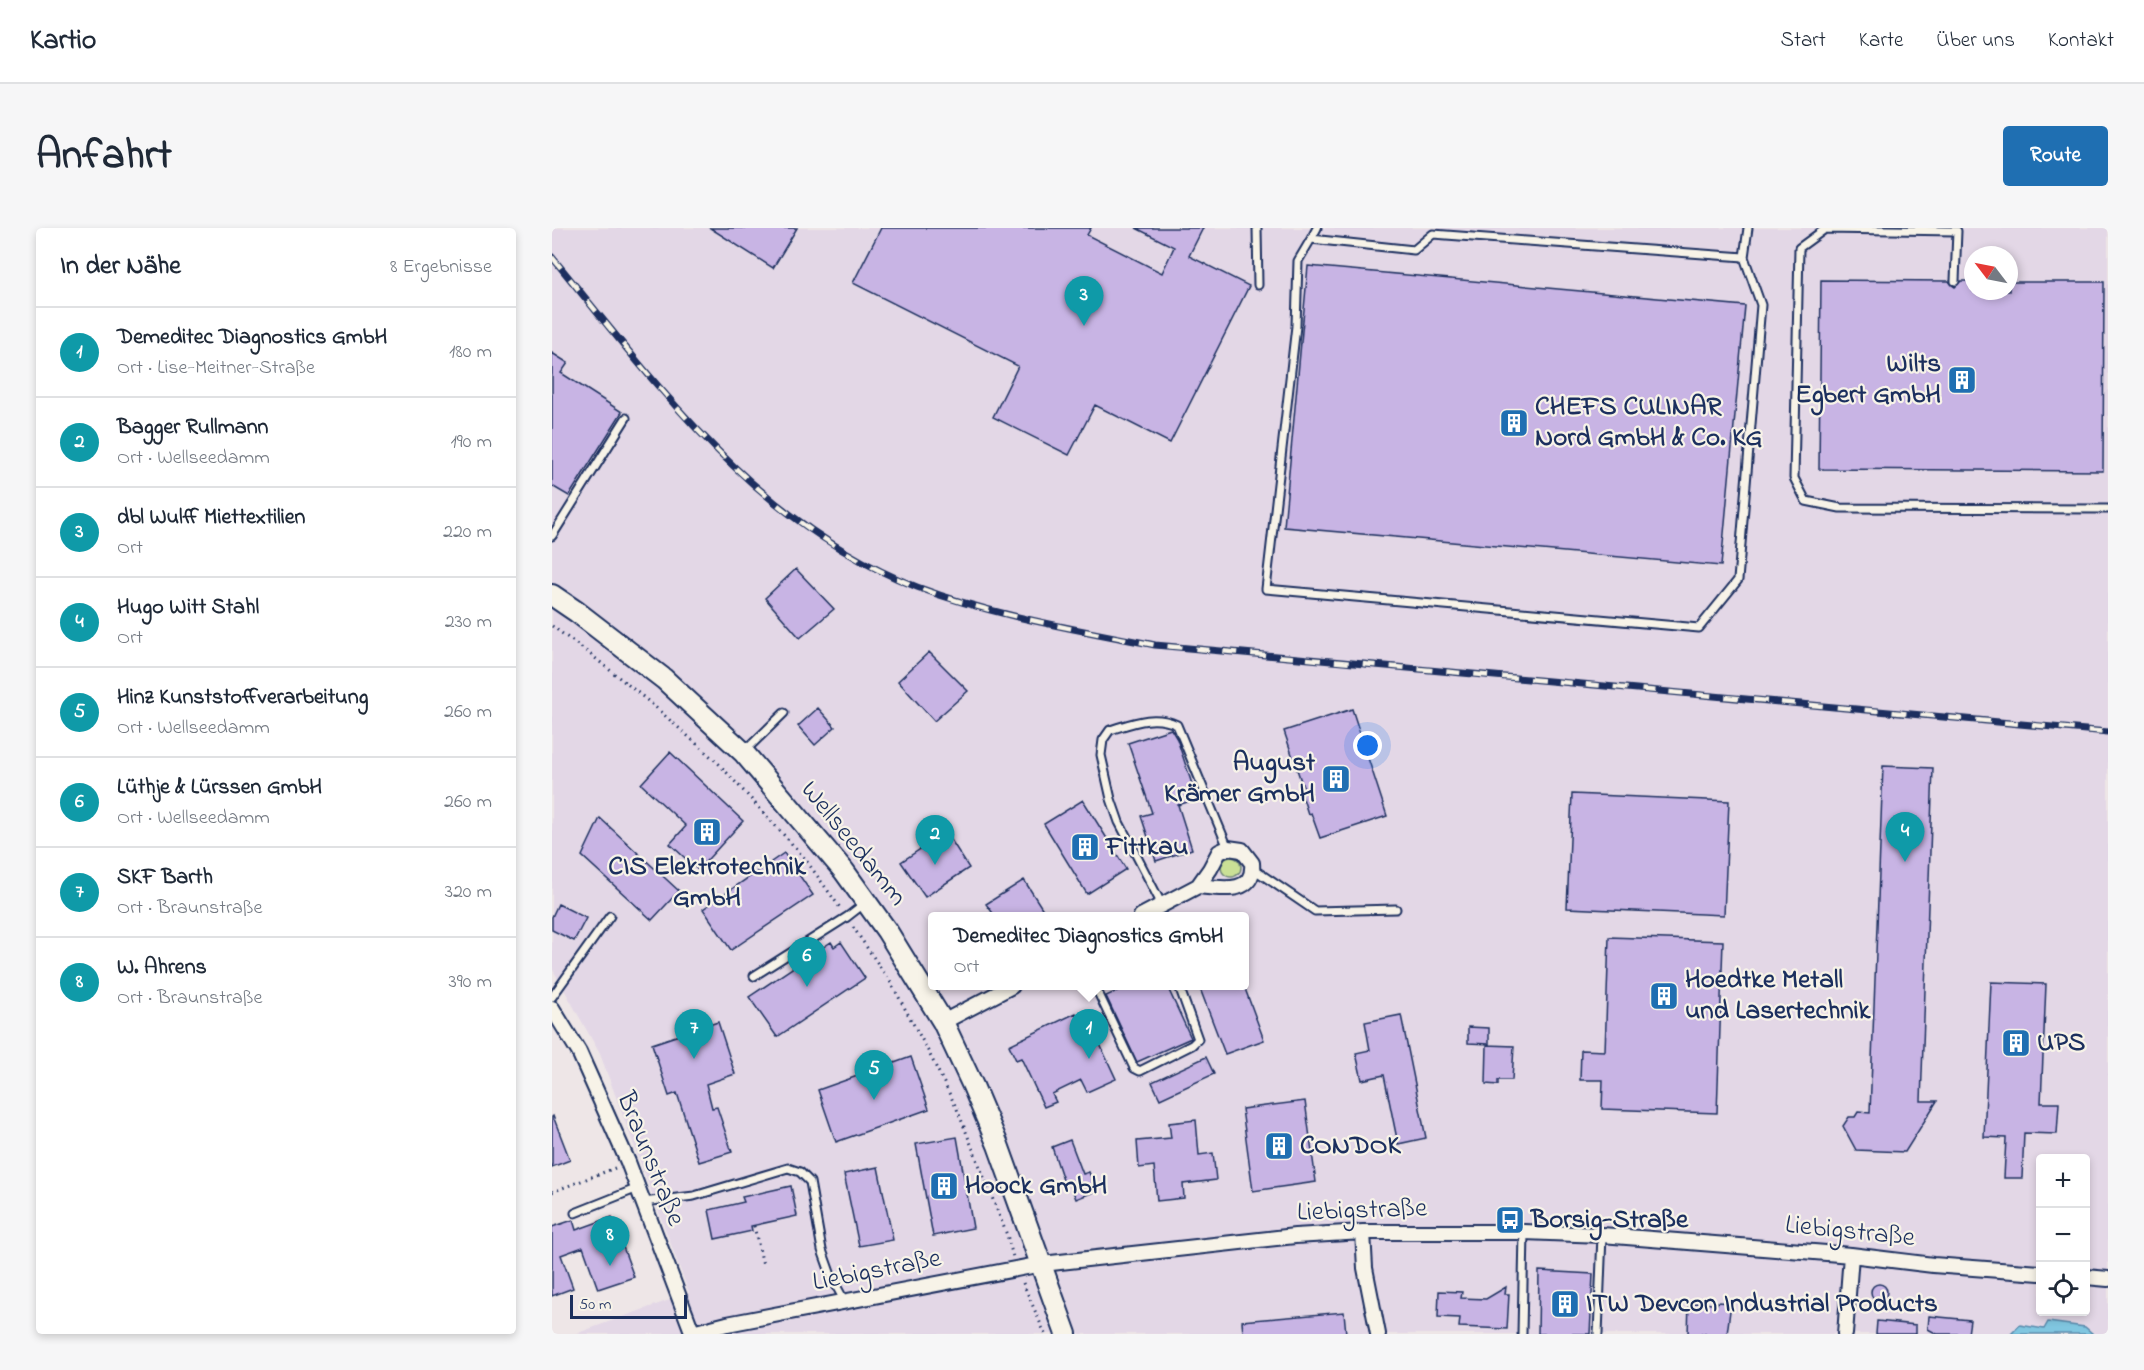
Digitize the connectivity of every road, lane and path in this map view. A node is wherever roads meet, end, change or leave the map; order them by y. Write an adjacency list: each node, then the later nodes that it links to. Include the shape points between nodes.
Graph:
1 (1257, 228): 7 (lane)
2 (1317, 228): 4 (lane)
3 (1748, 228): 5 (lane)
4 (1311, 239): 5 (lane, via 1414,250 1433,234); 5 (lane, via 1298,261 1296,326 1266,589 1699,628 1738,580 1761,305)
5 (1744, 256)
6 (1956, 281): 9 (lane, via 1958,231 1825,229 1799,248 1794,478 1806,501 1840,508)
7 (1258, 285)
8 (626, 418): 10 (lane)
9 (2108, 510)
10 (552, 536)
11 (552, 595): 13 (main road, Wellseedamm, via 664,679)
12 (784, 713): 13 (lane)
13 (744, 753): 17 (main road, Wellseedamm)
14 (1228, 848): 15 (street, via 1242,850); 16 (street, via 1219,852); 19 (lane, via 1177,725 1166,720 1146,720 1110,730 1103,740 1101,755 1111,799)
15 (1252, 868): 16 (street, via 1251,877 1235,888); 18 (lane, via 1315,911)
16 (1198, 886): 19 (street)
17 (867, 902): 21 (lane); 27 (main road, Wellseedamm)
18 (1396, 909)
19 (1152, 912)
20 (610, 916): 25 (lane)
21 (754, 976)
22 (1004, 990): 27 (street)
23 (1097, 990): 24 (lane, via 1134,1068 1140,1071 1192,1046 1198,1039)
24 (1180, 990)
25 (552, 997)
26 (552, 1008): 28 (street, Braunstraße, via 579,1052)
27 (943, 1022): 38 (main road, Wellseedamm, via 998,1145)
28 (628, 1162): 29 (street, Braunstraße); 30 (path)
29 (638, 1188): 31 (street, Braunstraße); 32 (lane)
30 (552, 1192)
31 (643, 1202): 44 (lane, via 694,1196 788,1168 800,1172 810,1182 822,1250); 45 (street, Braunstraße)
32 (575, 1213)
33 (754, 1226): 39 (path)
34 (1363, 1232): 35 (street, Liebigstraße); 38 (street, Liebigstraße); 48 (street, via 1365,1268)
35 (1524, 1232): 36 (street, Liebigstraße); 49 (lane)
36 (1602, 1235): 37 (street, Liebigstraße); 50 (lane)
37 (1851, 1255): 41 (street, Liebigstraße); 51 (street)
38 (1042, 1264): 40 (street, Liebigstraße); 47 (main road, Wellseedamm)
39 (763, 1265)
40 (1017, 1268): 44 (street, Liebigstraße); 46 (path)
41 (2036, 1273)
42 (2090, 1277): 43 (street)
43 (2108, 1279)
44 (845, 1302): 45 (street, Liebigstraße)
45 (693, 1334)
46 (1045, 1334)
47 (1066, 1334)
48 (1378, 1334)
49 (1521, 1334)
50 (1599, 1334)
51 (1845, 1334)

